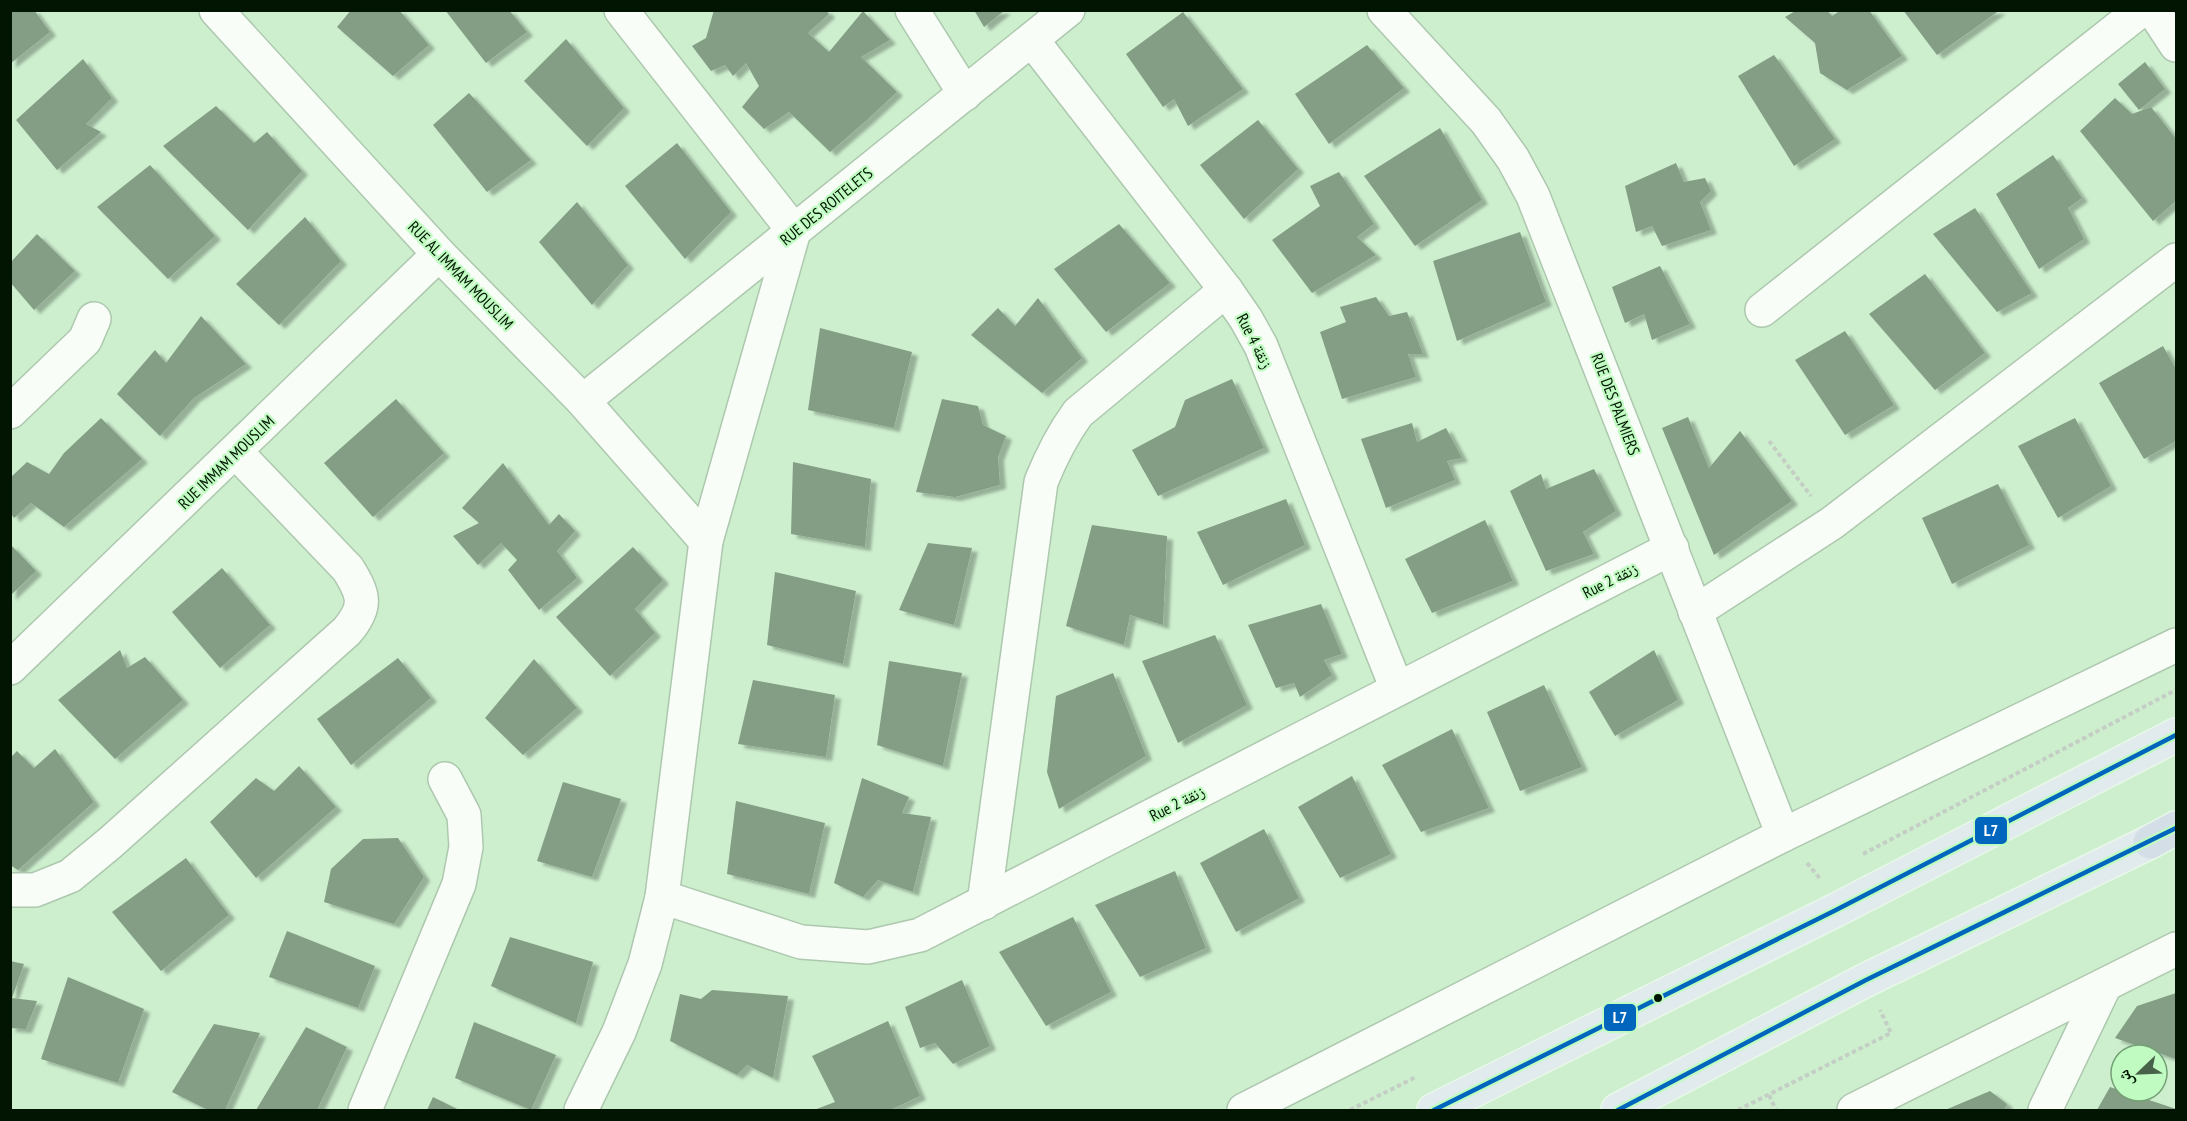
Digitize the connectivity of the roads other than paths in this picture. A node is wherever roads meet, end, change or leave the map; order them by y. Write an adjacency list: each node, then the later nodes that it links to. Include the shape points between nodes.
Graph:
1 (216, 10): 12 (street, RUE AL IMMAM MOUSLIM)
2 (621, 10): 11 (street)
3 (912, 10): 10 (street)
4 (1068, 10): 8 (street, RUE DES ROITELETS)
5 (1384, 10): 21 (street, RUE DES PALMIERS, via 1486,121 1533,196)
6 (2141, 10): 15 (street)
7 (2153, 10): 9 (street)
8 (1032, 40): 10 (street, RUE DES ROITELETS); 14 (street, Rue 4 زنقة)
9 (2176, 45)
10 (965, 94): 11 (street, RUE DES ROITELETS)
11 (794, 231): 17 (street, RUE DES ROITELETS); 20 (street)
12 (439, 254): 17 (street, RUE AL IMMAM MOUSLIM); 19 (street, RUE IMMAM MOUSLIM)
13 (2176, 260): 22 (street, via 1832,523)
14 (1226, 290): 25 (street, Rue 4 زنقة, via 1261,346); 32 (street, via 1078,413 1051,456 1041,482)
15 (1762, 310)
16 (94, 319): 18 (street, via 85,340)
17 (583, 401): 20 (street, RUE AL IMMAM MOUSLIM)
18 (10, 412)
19 (236, 452): 24 (street, RUE IMMAM MOUSLIM); 30 (street, via 348,568 358,585 362,604 359,617 70,876 35,890)
20 (706, 541): 31 (street)
21 (1672, 548): 22 (street, RUE DES PALMIERS); 25 (street, Rue 2 زنقة)
22 (1695, 612): 28 (street, RUE DES PALMIERS)
23 (2176, 645): 28 (street)
24 (10, 668)
25 (1398, 689): 32 (street, Rue 2 زنقة)
26 (2176, 735): 38 (main road)
27 (445, 779): 35 (street, via 464,815 466,847 459,884)
28 (1783, 835): 37 (street)
29 (2168, 835): 39 (main road, via 1866,980)
30 (10, 890)
31 (662, 897): 32 (street, Rue 2 زنقة, via 801,942 868,947 920,935); 36 (street, via 645,964 619,1032)
32 (984, 903)
33 (2176, 949): 34 (street)
34 (2105, 985): 40 (street); 41 (street)
35 (365, 1110)
36 (581, 1110)
37 (1244, 1110)
38 (1434, 1110)
39 (1618, 1110)
40 (1854, 1110)
41 (2045, 1110)

